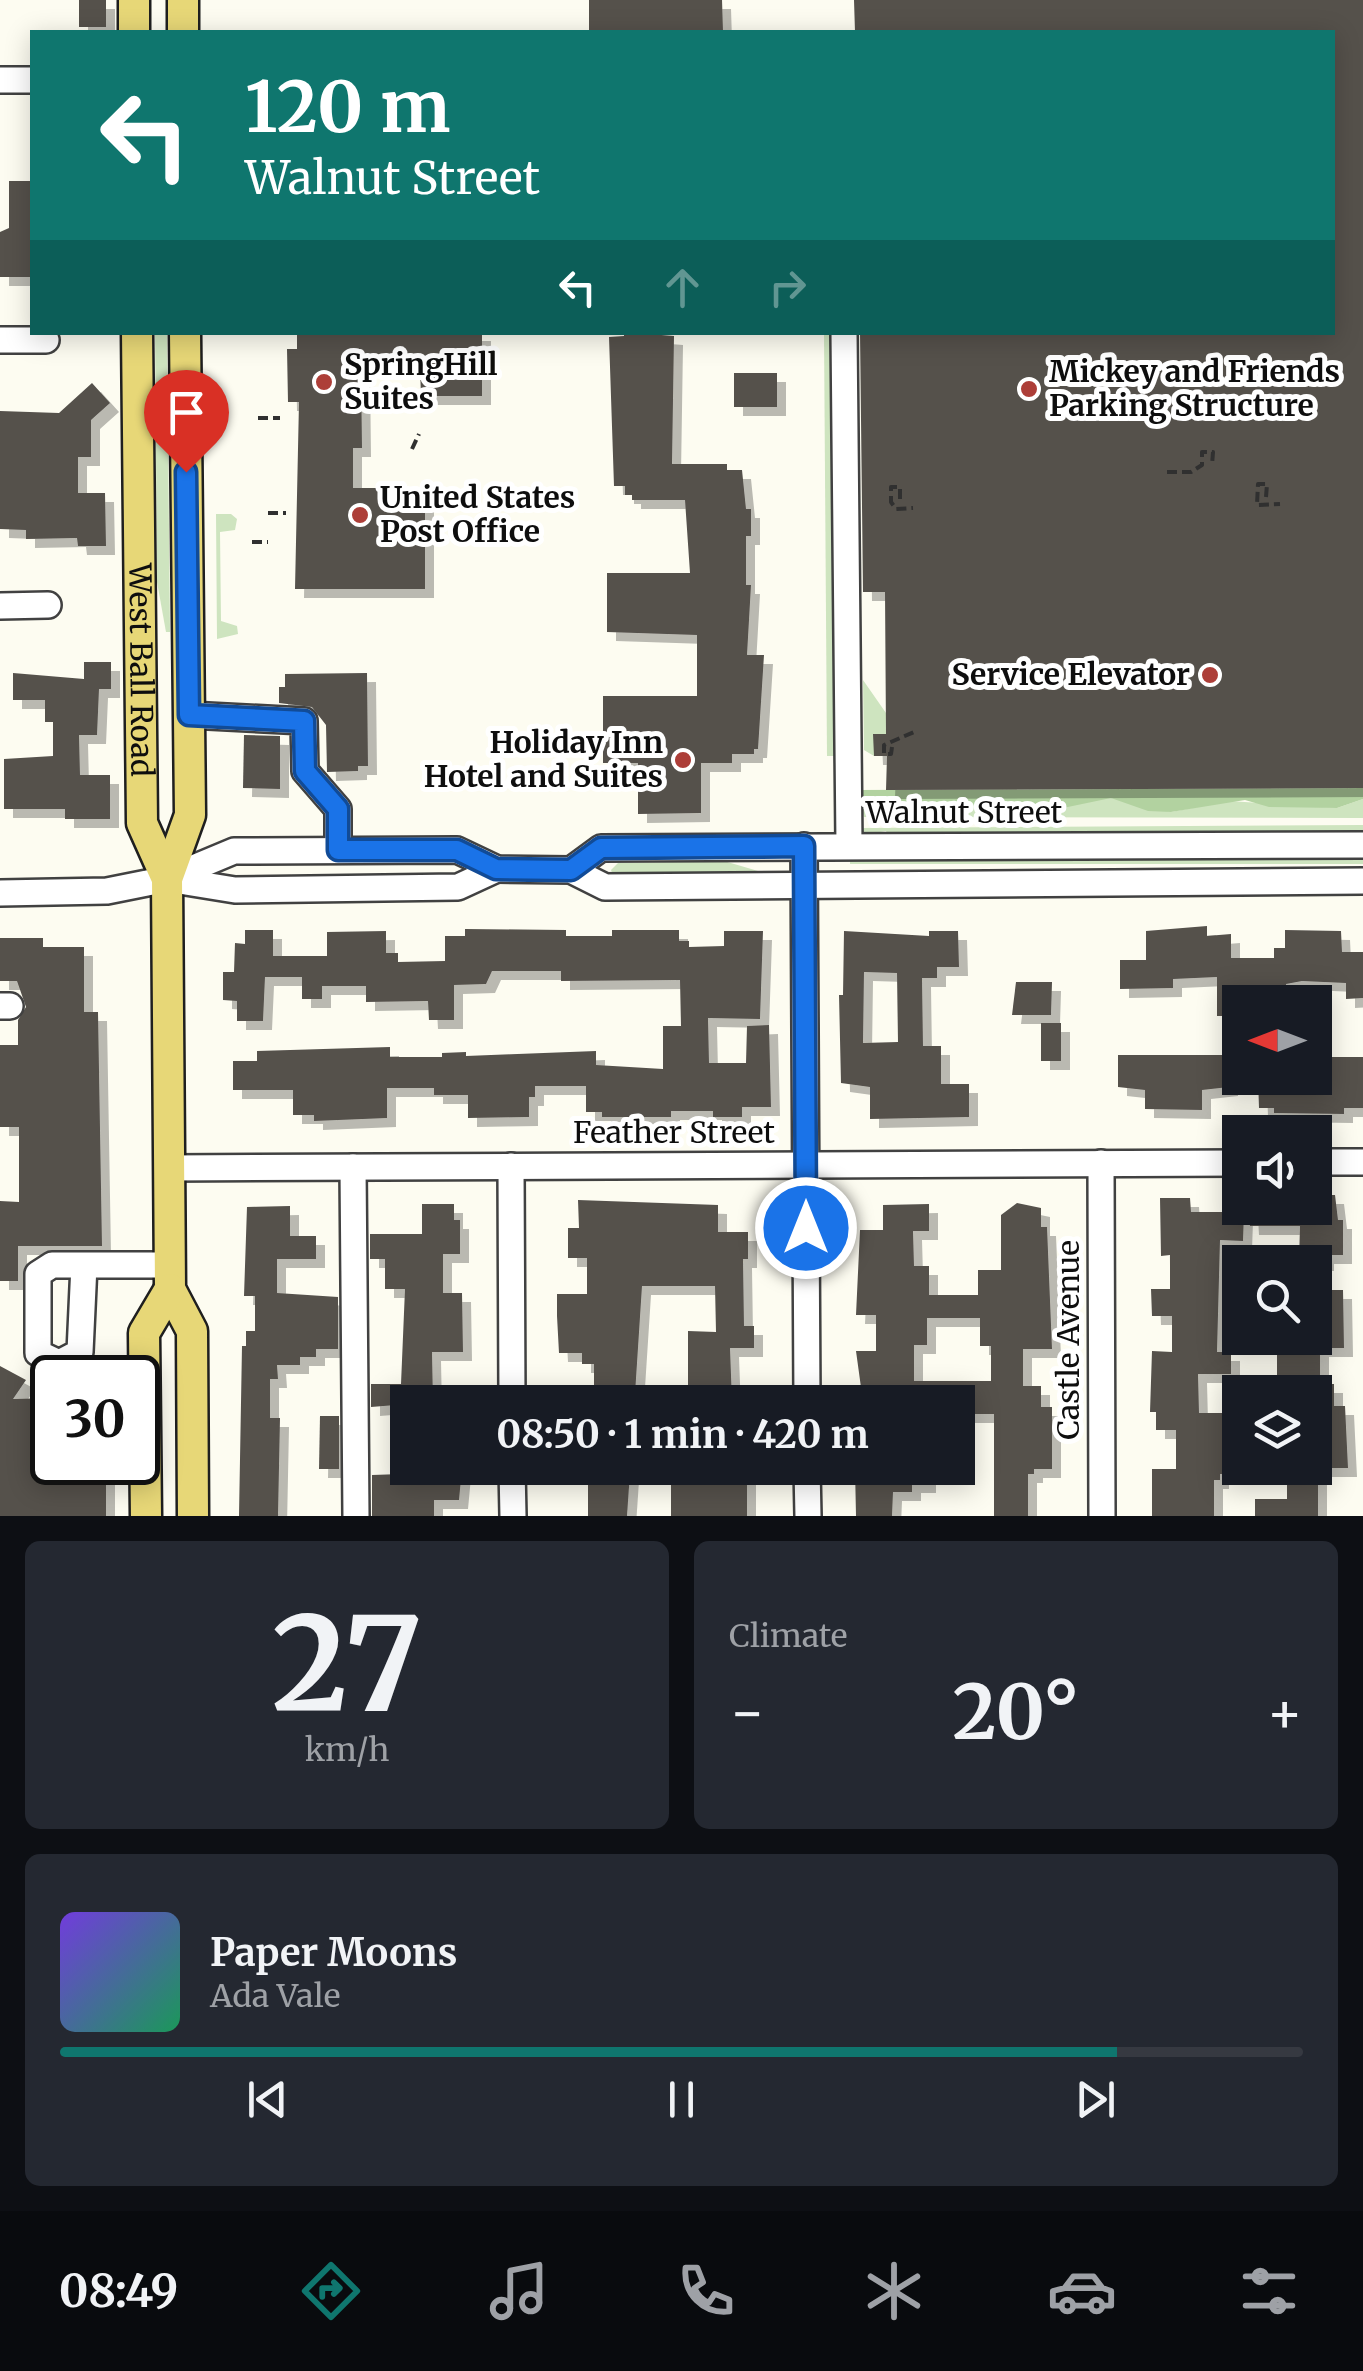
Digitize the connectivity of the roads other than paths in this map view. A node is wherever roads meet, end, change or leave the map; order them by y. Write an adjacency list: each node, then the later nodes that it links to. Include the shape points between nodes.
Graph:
1 (134, 0): 3 (main road)
2 (183, 0): 4 (main road)
3 (134, 30)
4 (183, 30)
5 (0, 80): 6 (street)
6 (30, 80)
7 (137, 335): 21 (main road, West Ball Road, via 142,823)
8 (185, 335): 14 (main road, West Ball Road)
9 (844, 335): 17 (street)
10 (0, 340): 11 (street)
11 (46, 340)
12 (48, 604): 13 (street)
13 (0, 606)
14 (189, 715): 18 (street, via 304,721 305,771 338,809); 21 (main road, West Ball Road, via 190,815)
15 (1363, 845): 17 (street, Walnut Street)
16 (804, 846): 17 (street, Walnut Street); 20 (street, Walnut Street, via 601,848); 23 (street)
17 (850, 846)
18 (338, 850): 19 (street, Walnut Street, via 457,850); 21 (street, Walnut Street, via 234,850)
19 (496, 869): 20 (street, Walnut Street); 21 (street, Walnut Street, via 458,887 235,890)
20 (571, 870): 23 (street, Walnut Street, via 604,887)
21 (166, 879): 24 (street, via 106,890); 32 (main road, West Ball Road)
22 (1363, 882): 23 (street, Walnut Street)
23 (805, 885): 29 (street)
24 (0, 893)
25 (1332, 1162): 26 (street)
26 (1363, 1162)
27 (1101, 1163): 28 (street, Feather Street); 29 (street, Feather Street); 44 (street, Castle Avenue)
28 (1222, 1163)
29 (806, 1165): 30 (street, Feather Street); 36 (street)
30 (511, 1166): 31 (street, Feather Street); 35 (street)
31 (353, 1167): 32 (street, Feather Street); 41 (street)
32 (169, 1168): 34 (main road, West Ball Road)
33 (84, 1265): 34 (street)
34 (170, 1277): 39 (main road, via 144,1332); 40 (main road, West Ball Road, via 192,1331)
35 (512, 1385)
36 (807, 1385)
37 (512, 1485): 42 (street)
38 (807, 1485): 43 (street)
39 (146, 1516)
40 (193, 1516)
41 (356, 1516)
42 (513, 1516)
43 (808, 1516)
44 (1102, 1516)

